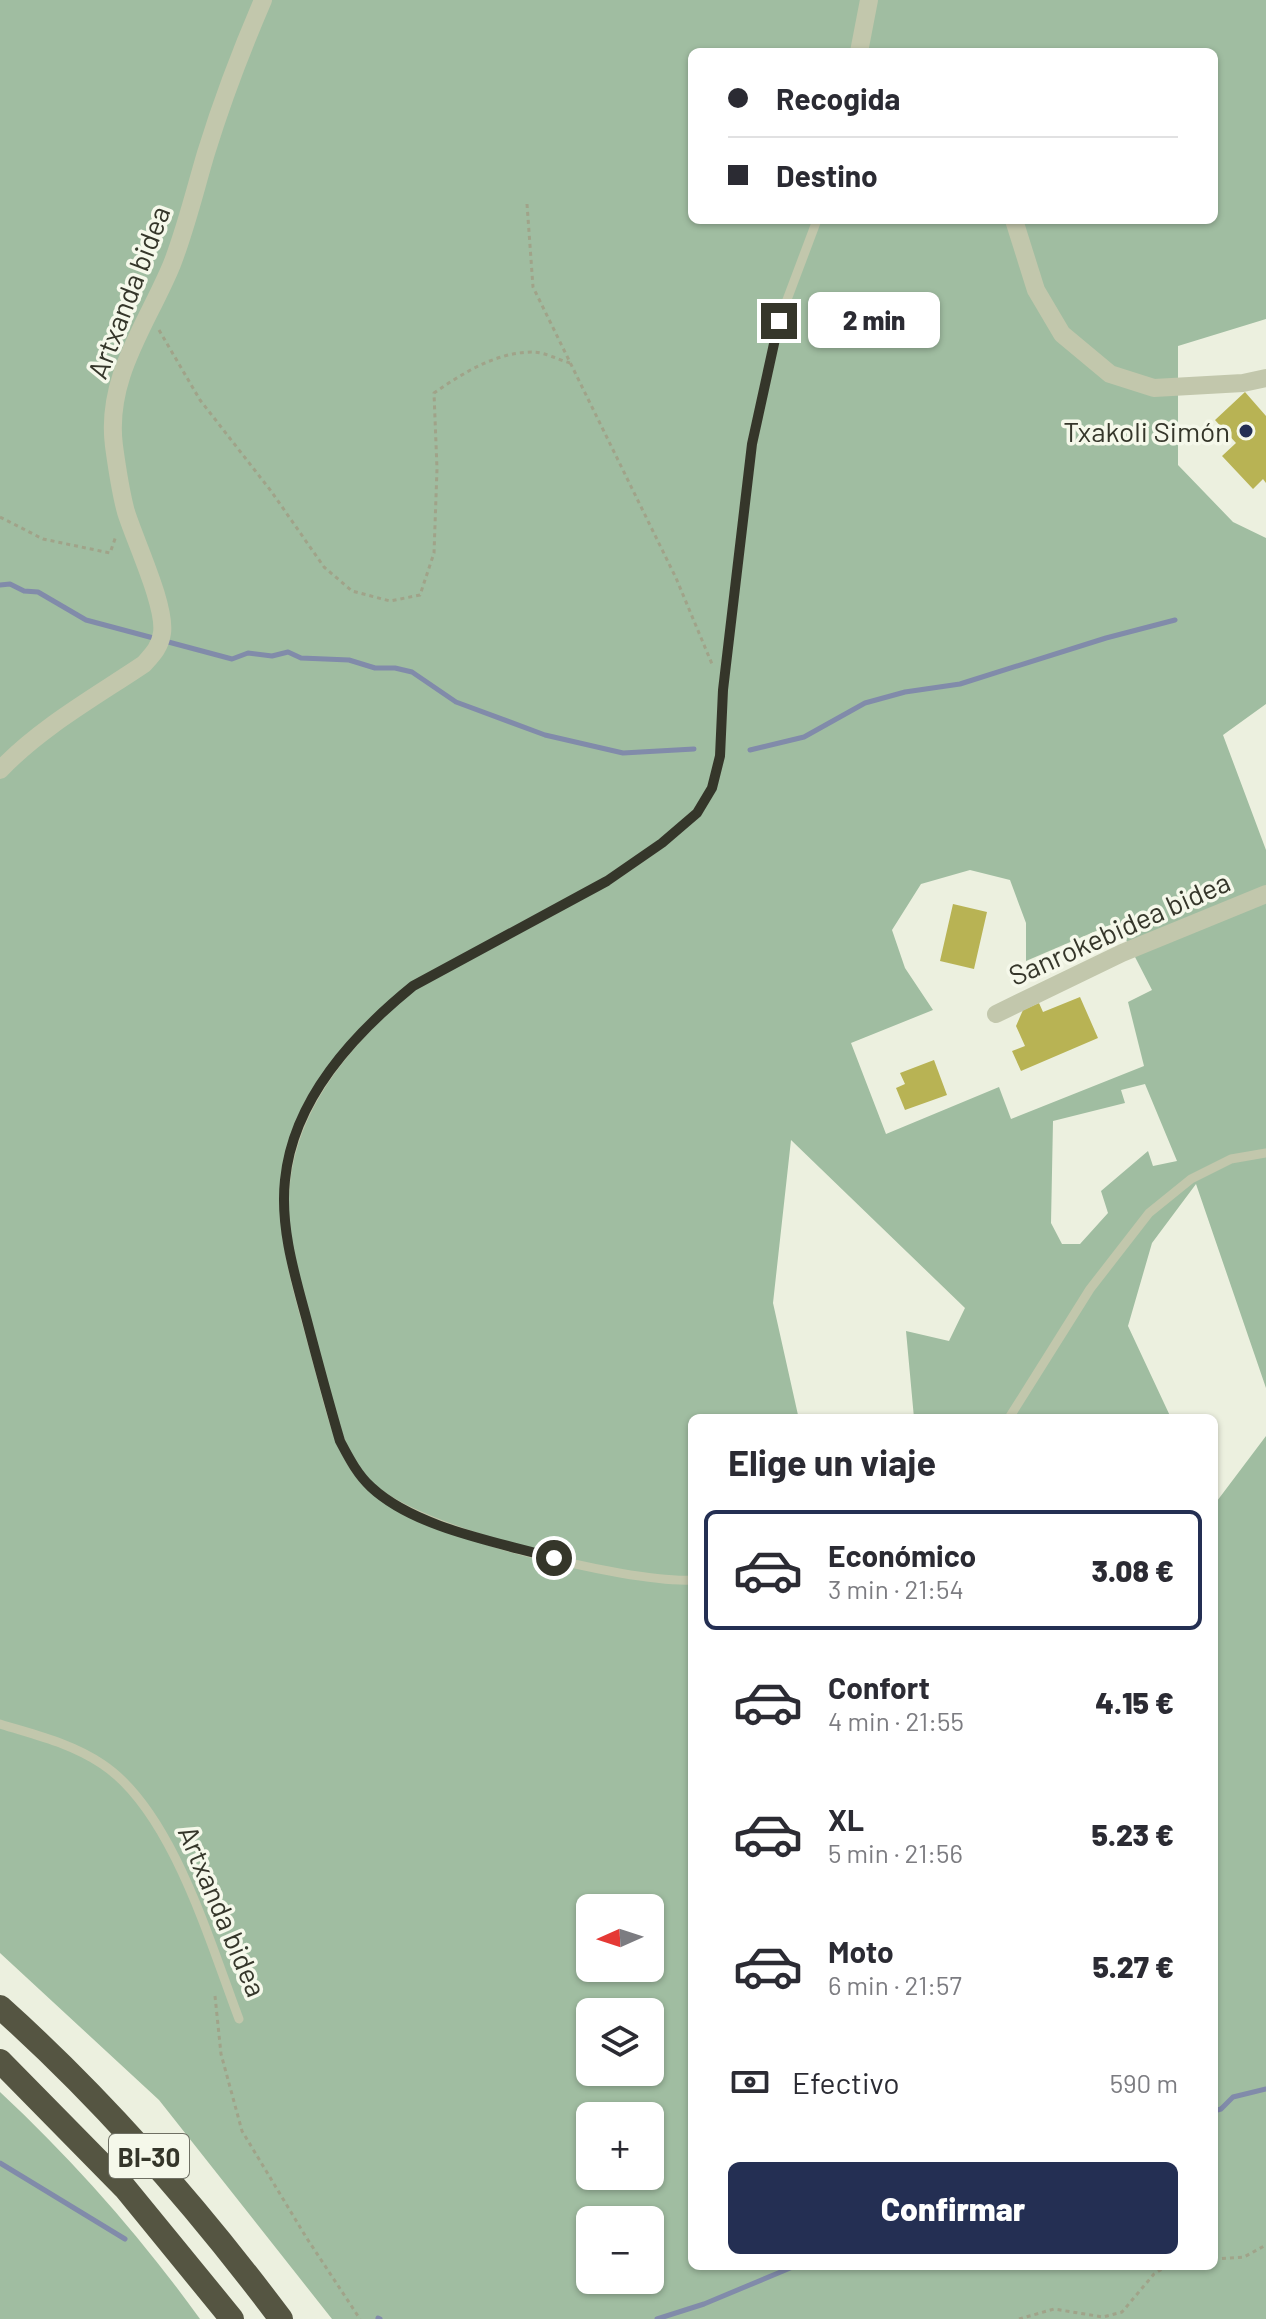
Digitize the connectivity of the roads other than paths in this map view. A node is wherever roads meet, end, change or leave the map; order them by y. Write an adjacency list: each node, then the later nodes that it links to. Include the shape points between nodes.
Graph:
1 (263, 0): 7 (street, Artxanda bidea, via 232,73 171,266 124,365 116,402 113,441 126,510 159,610 163,630 158,650)
2 (869, 0): 3 (street)
3 (860, 48)
4 (815, 224): 12 (lane, via 779,321 752,444 720,756 712,788 697,813 607,881 413,986 387,1007 318,1089 290,1152 285,1180 292,1264 322,1378 340,1441 371,1487 396,1506 440,1525 554,1558)
5 (1015, 224): 6 (street, via 1036,290 1062,334 1110,374 1154,388)
6 (1266, 378)
7 (0, 770)
8 (1266, 894): 9 (street, Sanrokebidea bidea, via 1122,953)
9 (996, 1014)
10 (1266, 1153): 11 (lane, via 1231,1159 1191,1179 1149,1213 1090,1289)
11 (1012, 1414)
12 (688, 1580)
13 (0, 1724): 15 (lane, Artxanda bidea, via 68,1745 104,1765 137,1795 183,1874)
14 (0, 2007): 18 (highway, BI-30, via 154,2161)
15 (239, 2019)
16 (0, 2061): 17 (highway, BI-30, via 125,2188)
17 (232, 2319)
18 (281, 2319)

